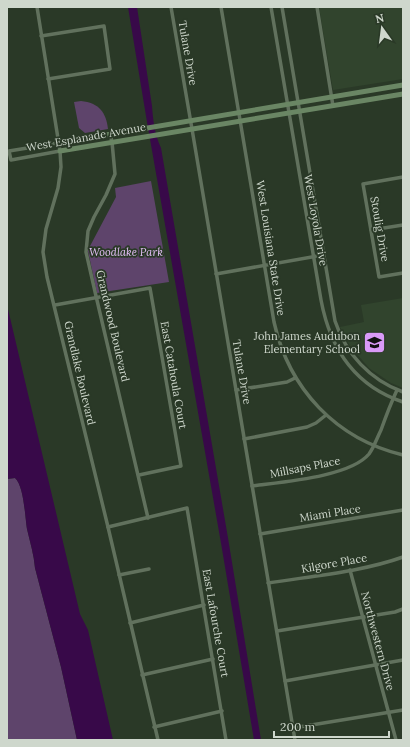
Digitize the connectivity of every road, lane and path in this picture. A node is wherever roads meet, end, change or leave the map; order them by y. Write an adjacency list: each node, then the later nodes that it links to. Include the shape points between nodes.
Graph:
1 (37, 7): 7 (street, Grandlake Boulevard)
2 (170, 7): 18 (street, Tulane Drive)
3 (221, 7): 15 (street, West Louisiana State Drive)
4 (271, 7): 13 (street, West Loyola Drive)
5 (282, 7): 12 (street, West Loyola Drive)
6 (317, 7): 11 (street)
7 (41, 36): 8 (street, Grandlake Boulevard); 8 (street, via 104,26 110,69)
8 (48, 79): 23 (street, Grandlake Boulevard)
9 (403, 86): 11 (street, West Esplanade Avenue)
10 (403, 94): 14 (street, West Esplanade Avenue)
11 (332, 98): 12 (street, West Esplanade Avenue); 14 (street)
12 (298, 103): 13 (street, West Esplanade Avenue); 16 (street, West Loyola Drive)
13 (287, 105): 15 (street, West Esplanade Avenue); 17 (street, West Loyola Drive)
14 (333, 106): 16 (street, West Esplanade Avenue)
15 (239, 112): 18 (street, West Esplanade Avenue); 19 (street, West Louisiana State Drive)
16 (300, 112): 17 (street, West Esplanade Avenue); 28 (street, West Loyola Drive)
17 (288, 114): 19 (street, West Esplanade Avenue); 29 (street, West Loyola Drive)
18 (190, 120): 20 (street, Tulane Drive); 21 (street, West Esplanade Avenue)
19 (241, 121): 20 (street, West Esplanade Avenue); 30 (street, West Louisiana State Drive)
20 (192, 129): 22 (street, West Esplanade Avenue); 32 (street, Tulane Drive)
21 (110, 134): 22 (street, Grandwood Boulevard); 23 (street, West Esplanade Avenue)
22 (112, 142): 24 (street, West Esplanade Avenue); 33 (street, Grandwood Boulevard, via 115,174 88,231 86,243)
23 (58, 143): 24 (street, Grandlake Boulevard); 24 (street, West Esplanade Avenue, via 9,151 10,160)
24 (60, 151): 34 (street, Grandlake Boulevard, via 58,188 46,229 43,252)
25 (403, 177): 27 (street, Stoulig Drive, via 363,184)
26 (403, 225): 27 (street)
27 (371, 230): 31 (street, Stoulig Drive, via 379,277)
28 (323, 255): 29 (street); 37 (street, West Loyola Drive, via 333,315 342,339 364,368 381,382)
29 (314, 256): 30 (street); 39 (street, West Loyola Drive, via 323,311 334,344 356,374)
30 (264, 265): 32 (street); 35 (street, West Louisiana State Drive, via 276,332)
31 (403, 273)
32 (216, 274): 36 (street, Tulane Drive)
33 (96, 296): 34 (street); 45 (street, Grandwood Boulevard); 45 (street, East Catahoula Court, via 150,288 181,466)
34 (55, 304): 49 (street, Grandlake Boulevard)
35 (295, 378): 36 (street, via 287,382); 41 (street, West Louisiana State Drive)
36 (236, 390): 42 (street, Tulane Drive)
37 (397, 390): 38 (street, West Loyola Drive); 39 (street, Millsaps Place)
38 (403, 392)
39 (393, 399): 40 (street, West Loyola Drive); 43 (street, Millsaps Place)
40 (403, 402)
41 (326, 415): 42 (street, via 316,424 307,427); 43 (street, West Louisiana State Drive)
42 (244, 439): 46 (street, Tulane Drive)
43 (374, 445): 44 (street, West Louisiana State Drive); 46 (street, Millsaps Place, via 360,462 338,471)
44 (403, 455)
45 (139, 475): 48 (street, Grandwood Boulevard)
46 (252, 486): 50 (street, Tulane Drive)
47 (403, 510): 50 (street, Miami Place)
48 (148, 518): 49 (street); 56 (street, East Lafourche Court, via 187,508)
49 (108, 527): 54 (street, Grandlake Boulevard)
50 (260, 534): 55 (street, Tulane Drive)
51 (403, 557): 53 (street, Kilgore Place)
52 (149, 569): 54 (street)
53 (350, 570): 55 (street, Kilgore Place); 58 (street, Northwestern Drive)
54 (119, 575): 59 (street, Grandlake Boulevard)
55 (268, 583): 60 (street, Tulane Drive)
56 (204, 605): 59 (street); 61 (street, East Lafourche Court)
57 (403, 609): 58 (street)
58 (363, 617): 60 (street); 63 (street, Northwestern Drive)
59 (130, 623): 64 (street, Grandlake Boulevard)
60 (277, 631): 65 (street, Tulane Drive)
61 (213, 659): 64 (street); 67 (street, East Lafourche Court)
62 (403, 660): 63 (street)
63 (375, 664): 65 (street); 68 (street, Northwestern Drive)
64 (142, 675): 69 (street, Grandlake Boulevard)
65 (285, 680): 70 (street, Tulane Drive)
66 (403, 710): 68 (street)
67 (222, 711): 69 (street); 72 (street, East Lafourche Court)
68 (388, 712): 70 (street); 74 (street, Northwestern Drive)
69 (154, 727): 71 (street, Grandlake Boulevard)
70 (293, 728): 73 (street, Tulane Drive)
71 (158, 740)
72 (226, 740)
73 (295, 740)
74 (396, 740)

